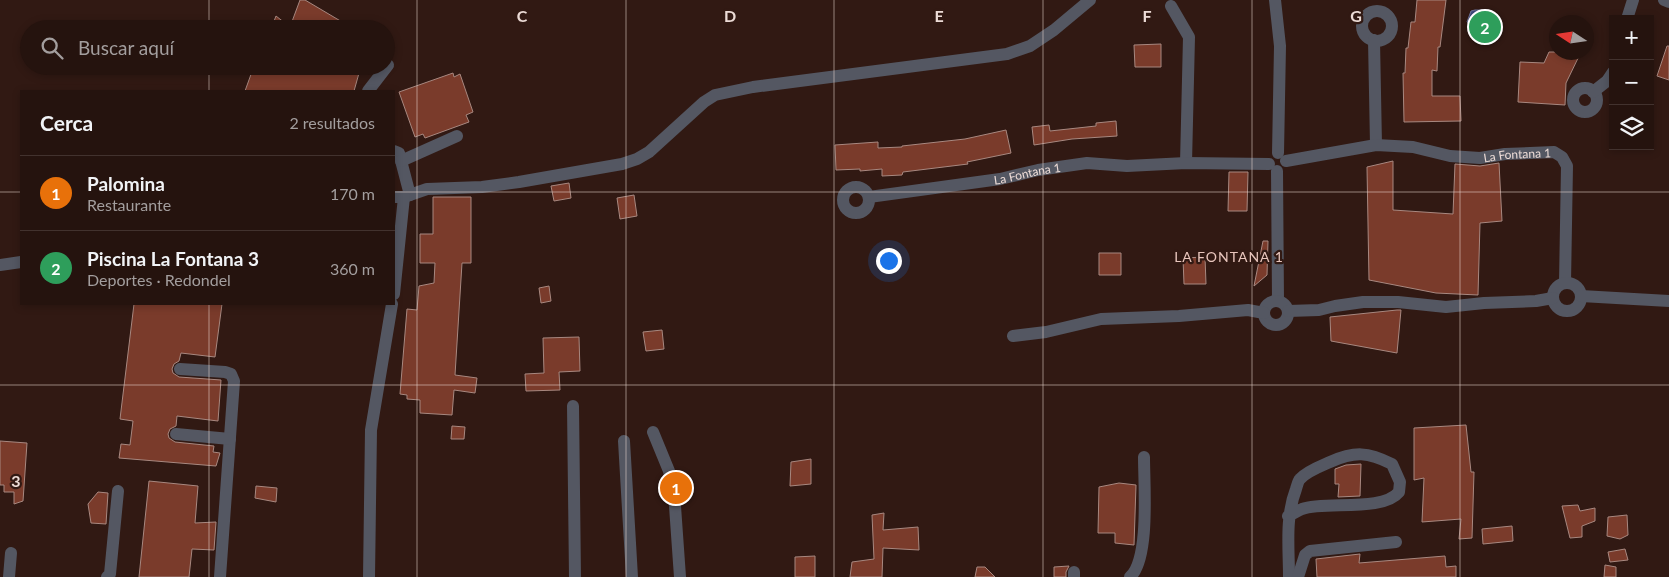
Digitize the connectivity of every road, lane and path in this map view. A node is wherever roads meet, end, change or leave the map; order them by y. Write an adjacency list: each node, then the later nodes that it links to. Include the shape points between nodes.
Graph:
1 (1090, 0): 20 (street, via 1030,46 1007,54 753,87 715,95 637,159 528,181 428,189)
2 (1275, 0): 14 (street, via 1280,46)
3 (1283, 0): 14 (street, via 1288,70)
4 (1633, 0): 8 (street)
5 (1664, 0): 6 (street)
6 (1669, 2)
7 (1171, 6): 18 (street, via 1189,37)
8 (1628, 15)
9 (1374, 40): 16 (street)
10 (380, 75): 12 (street)
11 (1609, 77): 13 (street)
12 (369, 90)
13 (1593, 92)
14 (1279, 98): 19 (street)
15 (457, 136): 17 (street)
16 (1376, 145): 19 (street, La Fontana 1); 25 (street, La Fontana 1, via 1413,147 1466,158 1546,152 1562,157 1567,166)
17 (397, 156): 20 (street)
18 (1186, 162): 19 (street, La Fontana 1); 21 (street, La Fontana 1, via 1128,166 1087,163)
19 (1278, 162): 28 (street)
20 (403, 196): 24 (street)
21 (869, 198)
22 (20, 262): 23 (street)
23 (0, 265)
24 (395, 283)
25 (1565, 283): 26 (street, via 1578,288); 27 (street, via 1556,287)
26 (1581, 296): 27 (street, via 1575,309 1566,312 1554,305); 29 (street)
27 (1553, 298): 31 (street, via 1446,306 1363,302 1319,310)
28 (1278, 301): 31 (street); 32 (street, via 1267,306)
29 (1669, 301)
30 (392, 305): 48 (street, via 371,430)
31 (1288, 311): 32 (street, via 1285,321 1278,325 1267,320)
32 (1264, 313): 33 (street, via 1248,310 1101,319)
33 (1013, 336)
34 (180, 369): 38 (street, via 231,374 234,381)
35 (573, 406): 49 (street)
36 (653, 432): 51 (street, via 670,471 674,492)
37 (176, 434): 38 (street)
38 (230, 439): 47 (street)
39 (624, 441): 50 (street)
40 (1144, 457): 52 (street, via 1144,547)
41 (118, 491): 45 (street)
42 (1288, 516): 42 (street, via 1303,509 1391,499 1399,492 1400,482 1392,464 1377,456 1346,455 1300,479); 53 (street)
43 (1396, 542): 54 (street, via 1310,551 1305,555)
44 (11, 553): 46 (street)
45 (110, 576)
46 (9, 577)
47 (220, 577)
48 (369, 577)
49 (575, 577)
50 (632, 577)
51 (680, 577)
52 (1130, 577)
53 (1289, 577)
54 (1298, 577)

